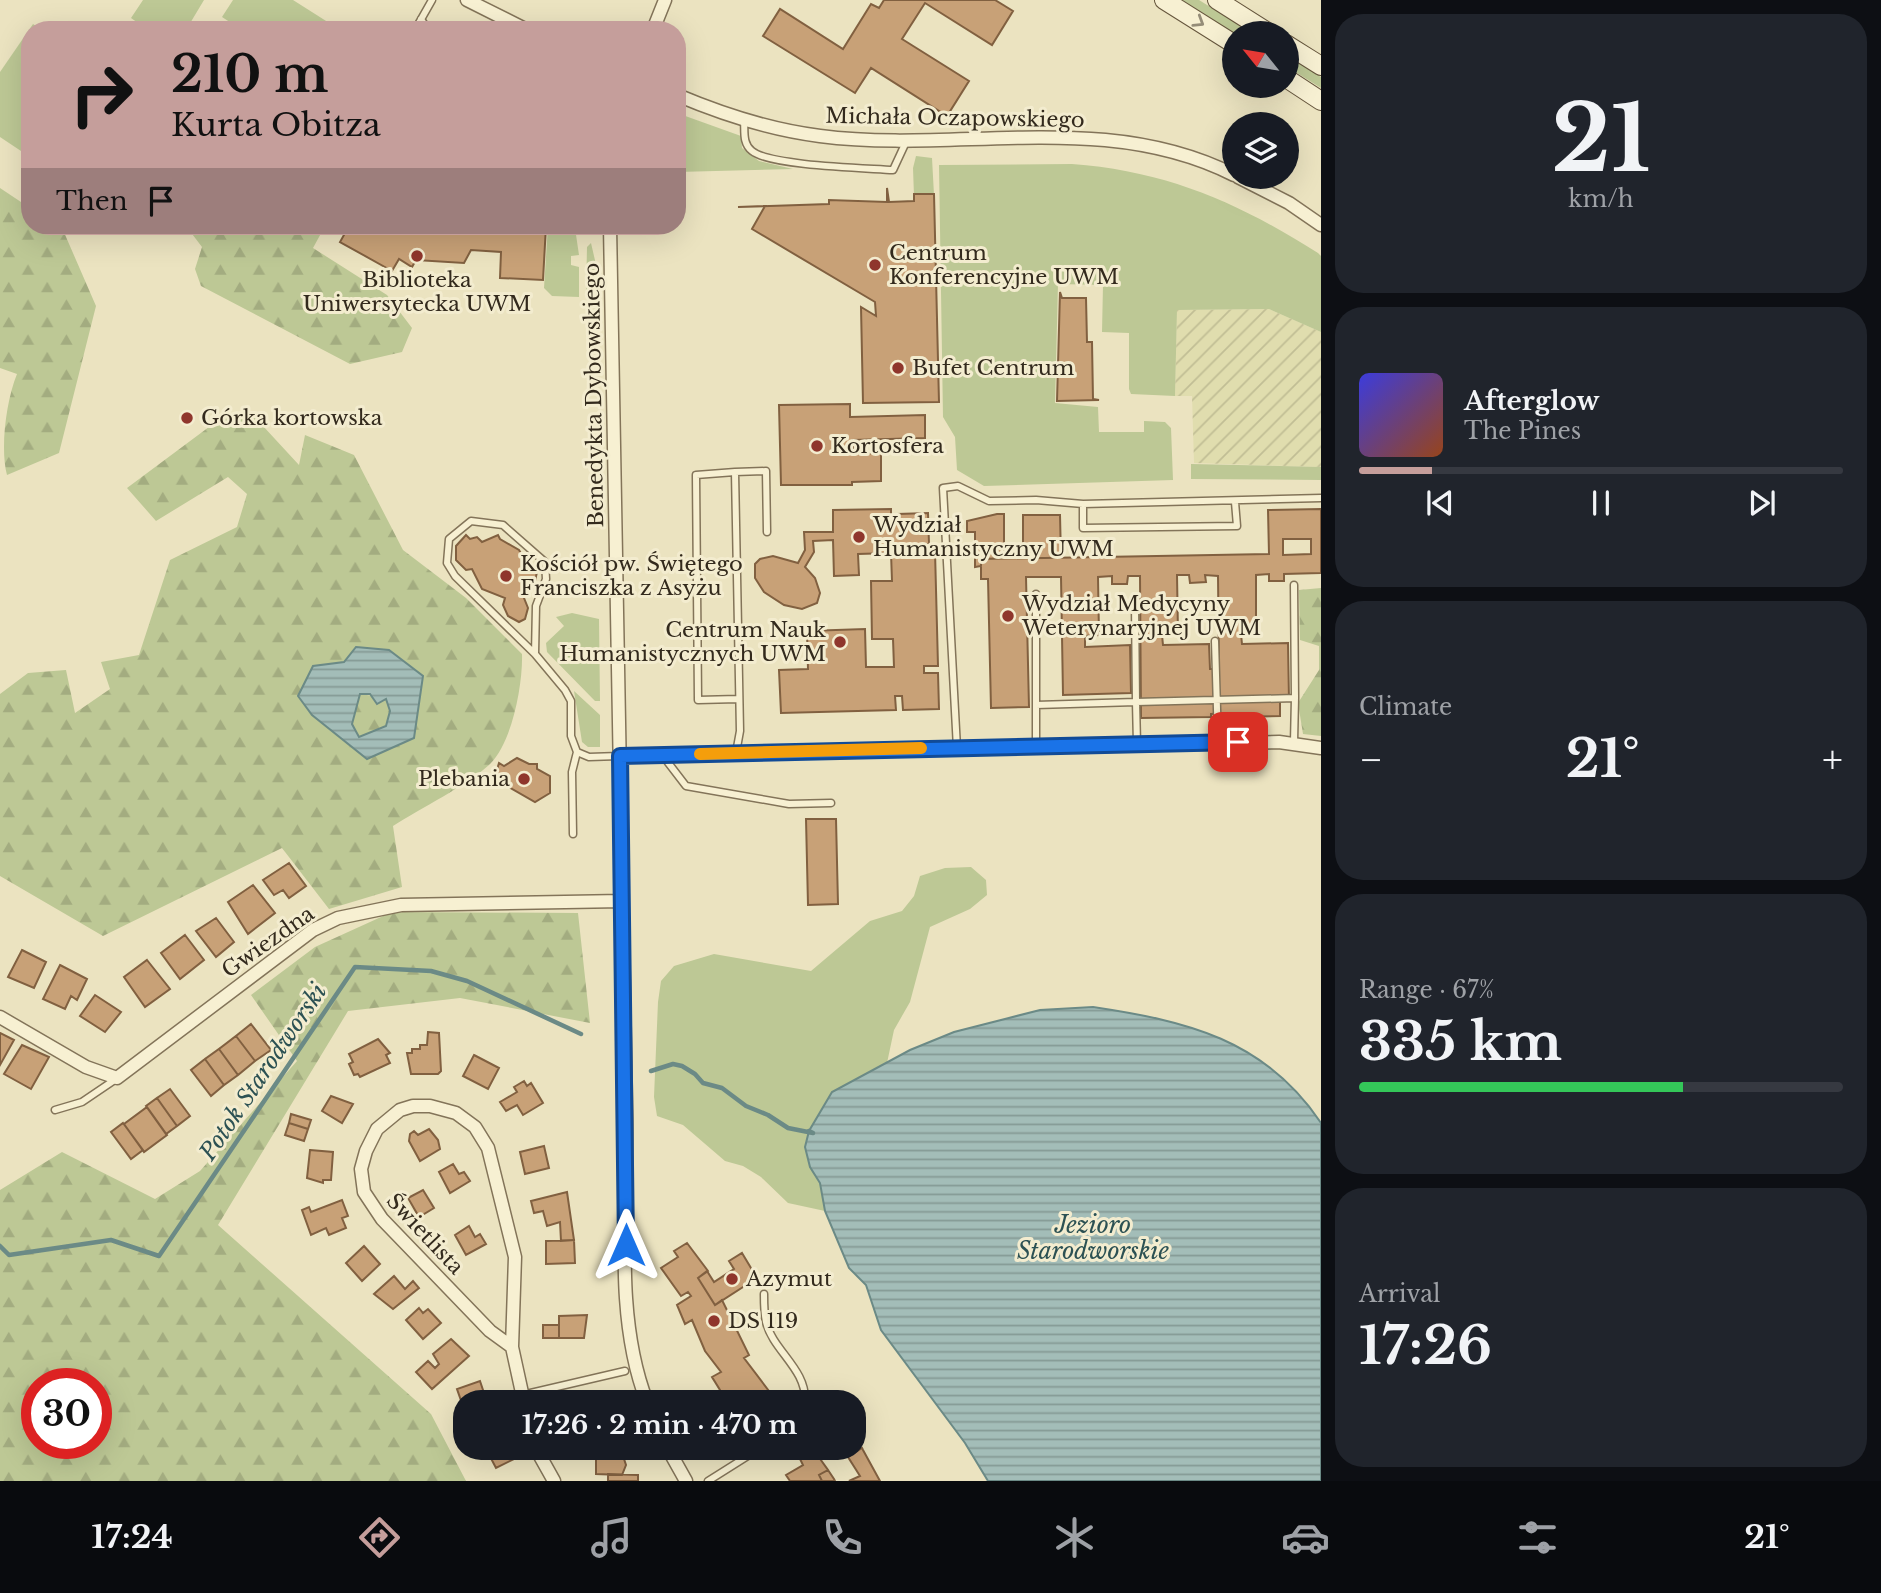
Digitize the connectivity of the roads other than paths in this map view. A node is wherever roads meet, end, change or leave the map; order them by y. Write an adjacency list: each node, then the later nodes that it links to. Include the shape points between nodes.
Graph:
1 (432, 0): 6 (lane)
2 (467, 0): 7 (street)
3 (665, 0): 8 (street)
4 (1164, 0): 10 (main road, one-way to 10)
5 (1217, 0): 9 (main road)
6 (421, 19)
7 (509, 21)
8 (657, 21)
9 (1250, 21)
10 (1222, 36)
11 (1299, 52): 12 (main road)
12 (1321, 66)
13 (1299, 87): 15 (main road)
14 (686, 98): 16 (street, Michała Oczapowskiego)
15 (1321, 101)
16 (744, 120): 17 (street, Michała Oczapowskiego, via 819,136); 17 (lane, via 745,141 752,151 785,161 893,170)
17 (907, 140): 18 (street, Michała Oczapowskiego, via 1067,136 1161,150)
18 (1222, 171)
19 (1262, 189): 20 (street, Michała Oczapowskiego)
20 (1321, 225)
21 (610, 235): 46 (street, Benedykta Dybowskiego)
22 (735, 472): 26 (lane, via 766,471); 33 (lane); 33 (lane, via 696,475 698,699)
23 (1321, 498): 24 (lane)
24 (1235, 502): 25 (lane); 25 (lane, via 1237,526 1083,528)
25 (1083, 505): 41 (lane, via 1035,499 989,501 958,486 943,488)
26 (767, 532)
27 (1294, 585): 32 (lane)
28 (1036, 594): 36 (lane)
29 (1135, 604): 35 (lane)
30 (1215, 641): 34 (lane)
31 (535, 654): 31 (lane, via 536,606 546,579 545,562 503,525 471,521 449,539 447,564); 43 (lane, via 571,701 571,736)
32 (1295, 698): 34 (lane); 37 (lane)
33 (738, 699): 44 (lane)
34 (1217, 700): 35 (lane); 38 (lane)
35 (1136, 702): 36 (lane); 39 (lane)
36 (1036, 705): 40 (lane)
37 (1294, 742): 38 (street); 42 (street)
38 (1218, 743): 39 (street)
39 (1137, 744): 40 (street)
40 (1036, 746): 41 (street)
41 (957, 748): 44 (street)
42 (1321, 748)
43 (577, 752): 46 (lane, via 589,757); 48 (lane, via 572,772)
44 (736, 753): 45 (street)
45 (662, 755): 46 (street); 47 (lane, via 686,786 789,804)
46 (620, 756): 49 (street, Benedykta Dybowskiego)
47 (831, 803)
48 (573, 834)
49 (622, 901): 51 (street, Gwiezdna, via 401,905 338,918 313,930); 58 (street, Benedykta Dybowskiego, via 628,1336)
50 (0, 1017): 51 (street, via 86,1067)
51 (117, 1078): 52 (lane, Gwiezdna, via 82,1102)
52 (55, 1110)
53 (764, 1294): 59 (lane, via 766,1324)
54 (512, 1347): 54 (street, Świetlista, via 515,1257 488,1149 475,1127 456,1113 429,1106 400,1110 377,1129 366,1151 361,1169 363,1192 382,1219 490,1331); 56 (street, Świetlista)
55 (625, 1371): 57 (lane, Świetlista)
56 (521, 1390)
57 (553, 1390)
58 (644, 1390)
59 (806, 1390)
60 (542, 1460): 63 (street)
61 (674, 1460): 64 (street)
62 (741, 1460): 65 (lane)
63 (554, 1481)
64 (686, 1481)
65 (708, 1481)

